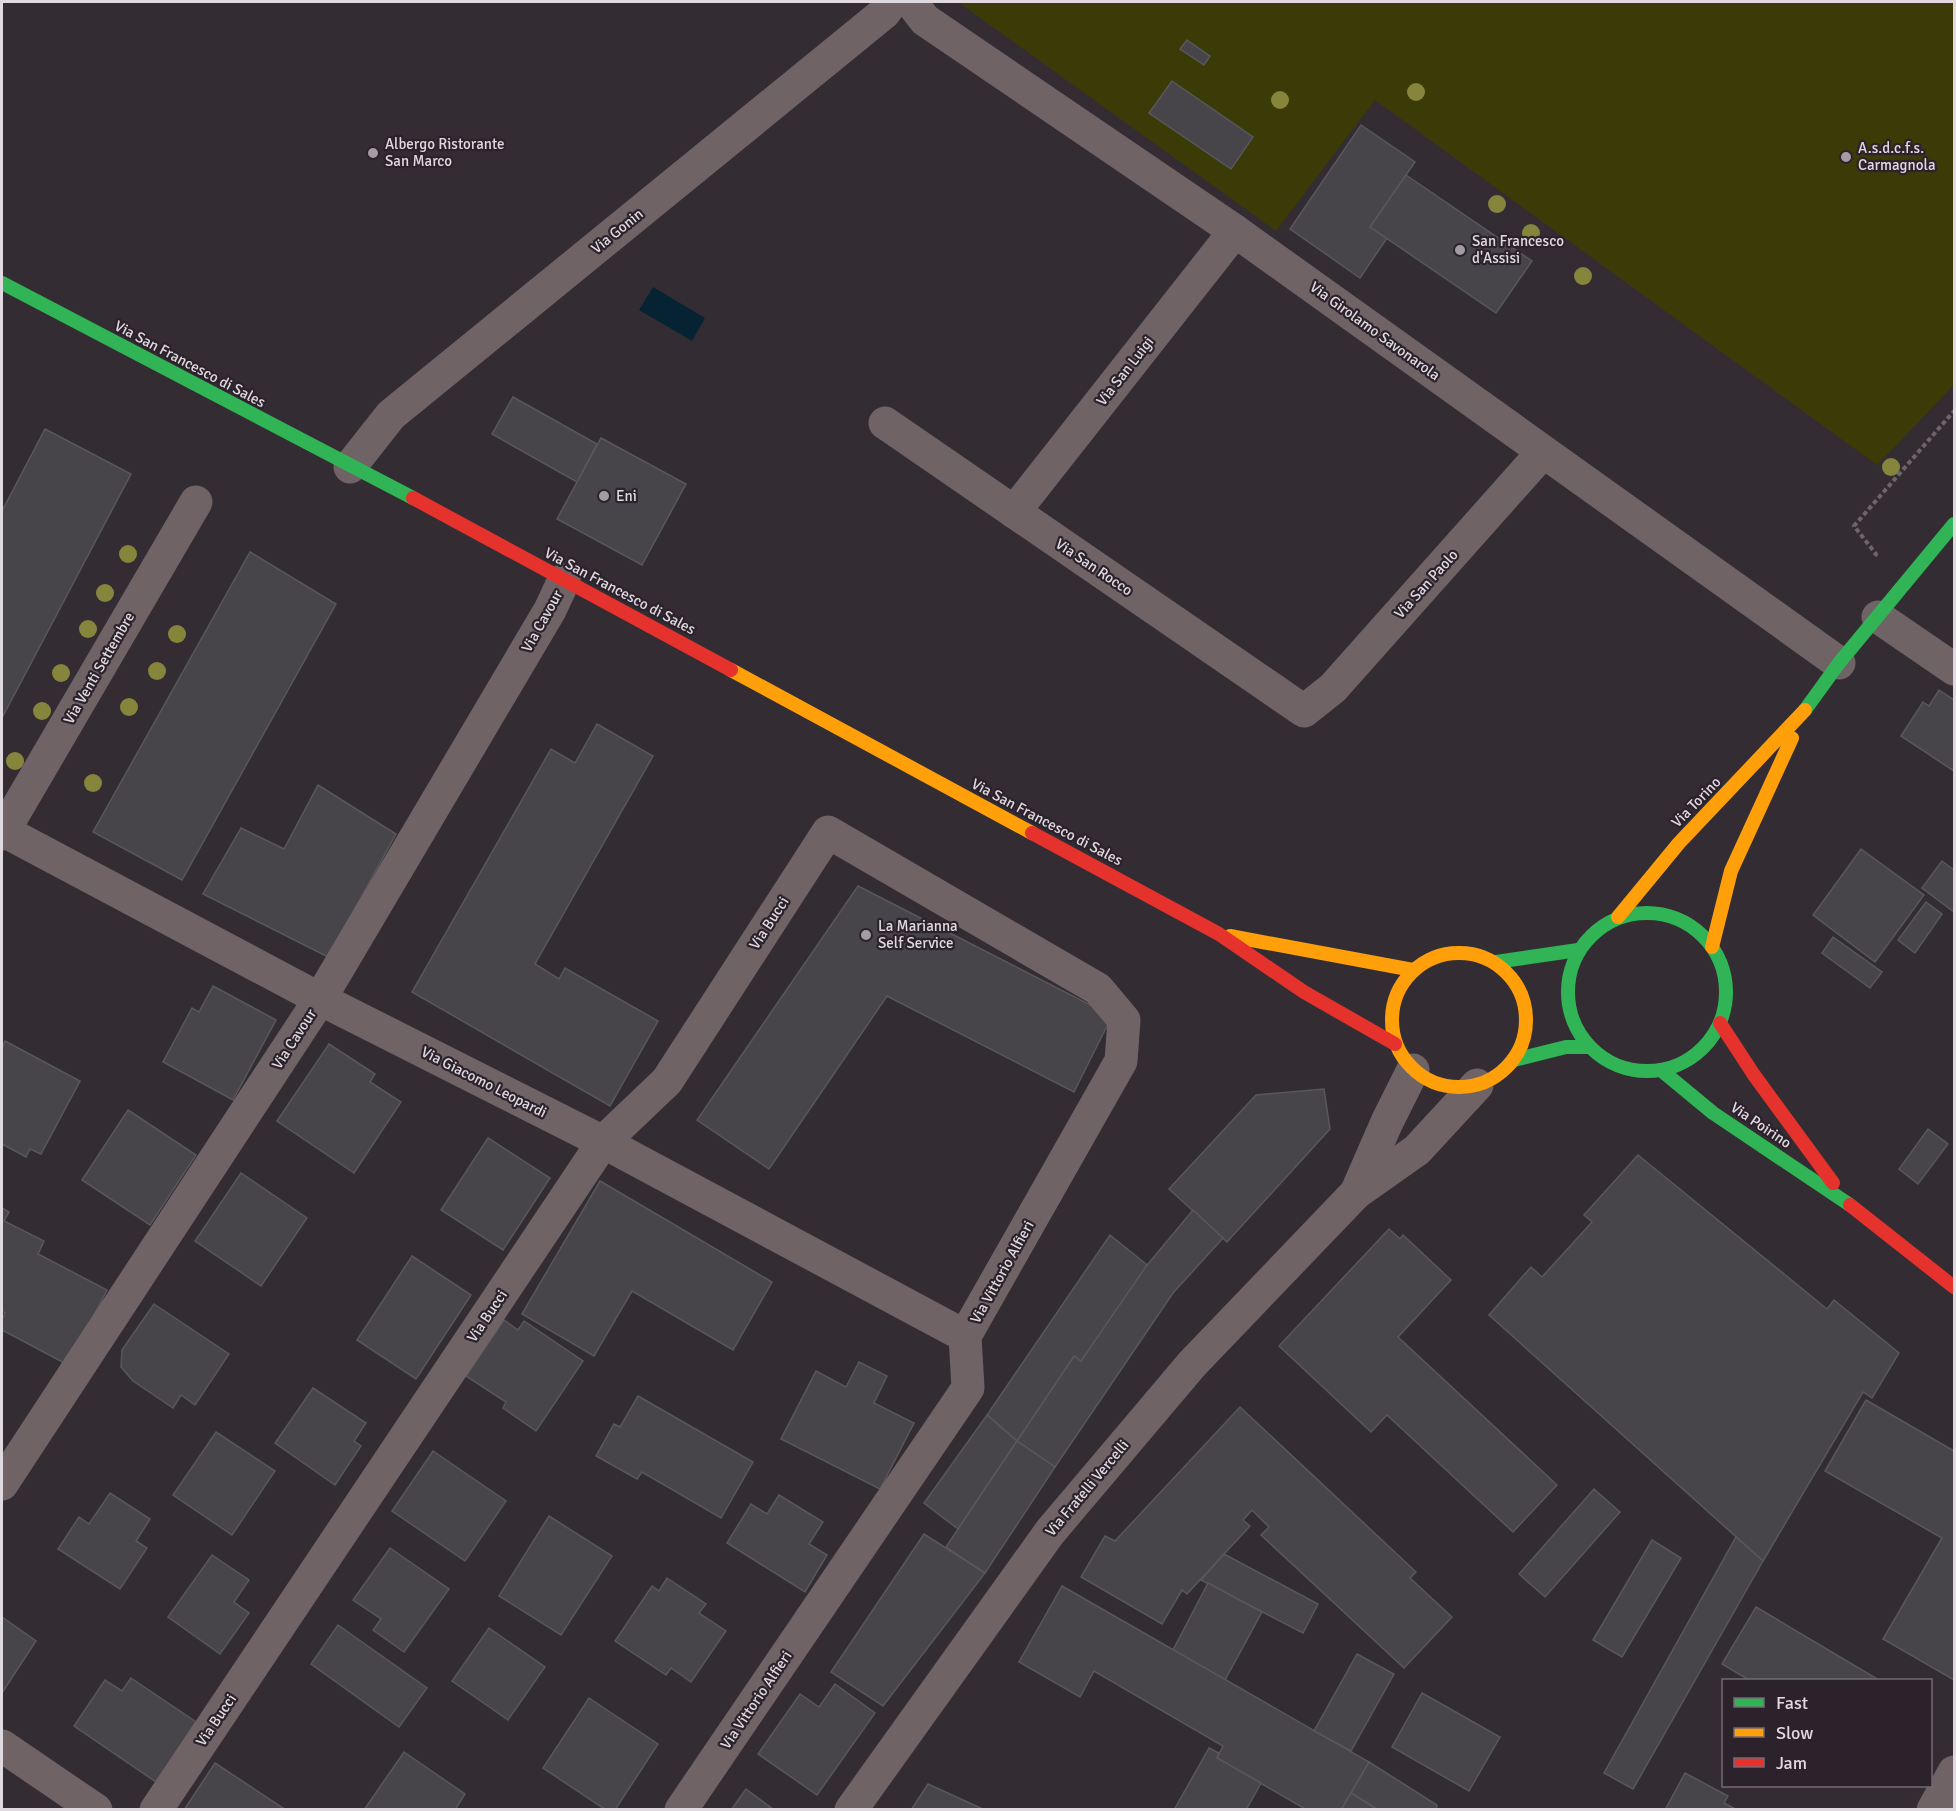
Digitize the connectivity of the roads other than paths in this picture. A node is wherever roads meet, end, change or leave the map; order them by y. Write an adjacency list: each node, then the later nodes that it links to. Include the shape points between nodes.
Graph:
1 (891, 2): 7 (street, Via Gonin, via 884,13 391,415)
2 (911, 2): 3 (street, Via Girolamo Savonarola, via 925,20)
3 (1235, 231): 6 (street, Via Girolamo Savonarola); 9 (street, Via San Luigi)
4 (2, 284): 7 (main road, Via San Francesco di Sales)
5 (885, 423): 9 (street, Via San Rocco)
6 (1543, 452): 13 (street, Via Girolamo Savonarola); 15 (street, Via San Paolo, via 1333,688)
7 (350, 467): 11 (main road, Via San Francesco di Sales)
8 (196, 502): 17 (street, Via Venti Settembre)
9 (1014, 512): 15 (street, Via San Rocco)
10 (1954, 524): 12 (main road, Via Torino)
11 (564, 580): 20 (main road, Via San Francesco di Sales); 25 (street, Via Cavour)
12 (1886, 607): 13 (main road, Via Torino); 14 (street)
13 (1839, 663): 16 (main road, Via Torino)
14 (1954, 669)
15 (1304, 711)
16 (1802, 714): 19 (main road, Via Torino, via 1679,843); 21 (main road, Via Torino, via 1731,871)
17 (2, 832): 25 (street, Via Giacomo Leopardi)
18 (828, 832): 32 (street, Via Bucci, via 667,1081); 36 (street, Via Vittorio Alfieri, via 1098,989 1124,1020 1120,1061)
19 (1618, 917): 21 (main road, via 1644,912 1670,916 1694,928); 22 (main road, via 1595,930)
20 (1219, 934): 24 (main road, Via San Francesco di Sales); 28 (main road, Via San Francesco di Sales)
21 (1712, 947): 26 (main road, via 1724,970 1726,996)
22 (1578, 950): 23 (main road); 27 (main road, via 1569,974 1567,1000 1574,1026)
23 (1496, 963): 24 (main road, via 1475,954 1453,952 1431,958); 29 (main road, via 1512,977 1527,1019 1524,1040)
24 (1413, 970): 28 (main road, via 1400,985 1392,1004 1391,1024)
25 (320, 999): 32 (street, Via Giacomo Leopardi); 37 (street, Via Cavour)
26 (1720, 1023): 30 (main road, via 1706,1044 1686,1061); 34 (main road, Via Poirino)
27 (1589, 1047): 29 (main road, via 1556,1048); 30 (main road, via 1610,1063 1635,1070)
28 (1404, 1057): 31 (main road, via 1432,1082 1454,1088); 33 (street, Via Fratelli Vercelli, via 1387,1122)
29 (1514, 1060): 31 (main road, via 1497,1076)
30 (1661, 1070): 34 (main road, Via Poirino, via 1713,1113)
31 (1477, 1085): 33 (street, Via Fratelli Vercelli, via 1417,1150)
32 (603, 1142): 36 (street, Via Giacomo Leopardi); 41 (street, Via Bucci)
33 (1356, 1193): 43 (street, Via Fratelli Vercelli, via 1192,1364 1050,1532)
34 (1846, 1201): 35 (main road, Via Poirino)
35 (1954, 1287)
36 (965, 1336): 42 (street, Via Vittorio Alfieri, via 968,1388)
37 (2, 1484)
38 (2, 1746): 40 (street)
39 (1954, 1772): 44 (street)
40 (96, 1809)
41 (156, 1809)
42 (681, 1809)
43 (851, 1809)
44 (1933, 1809)

